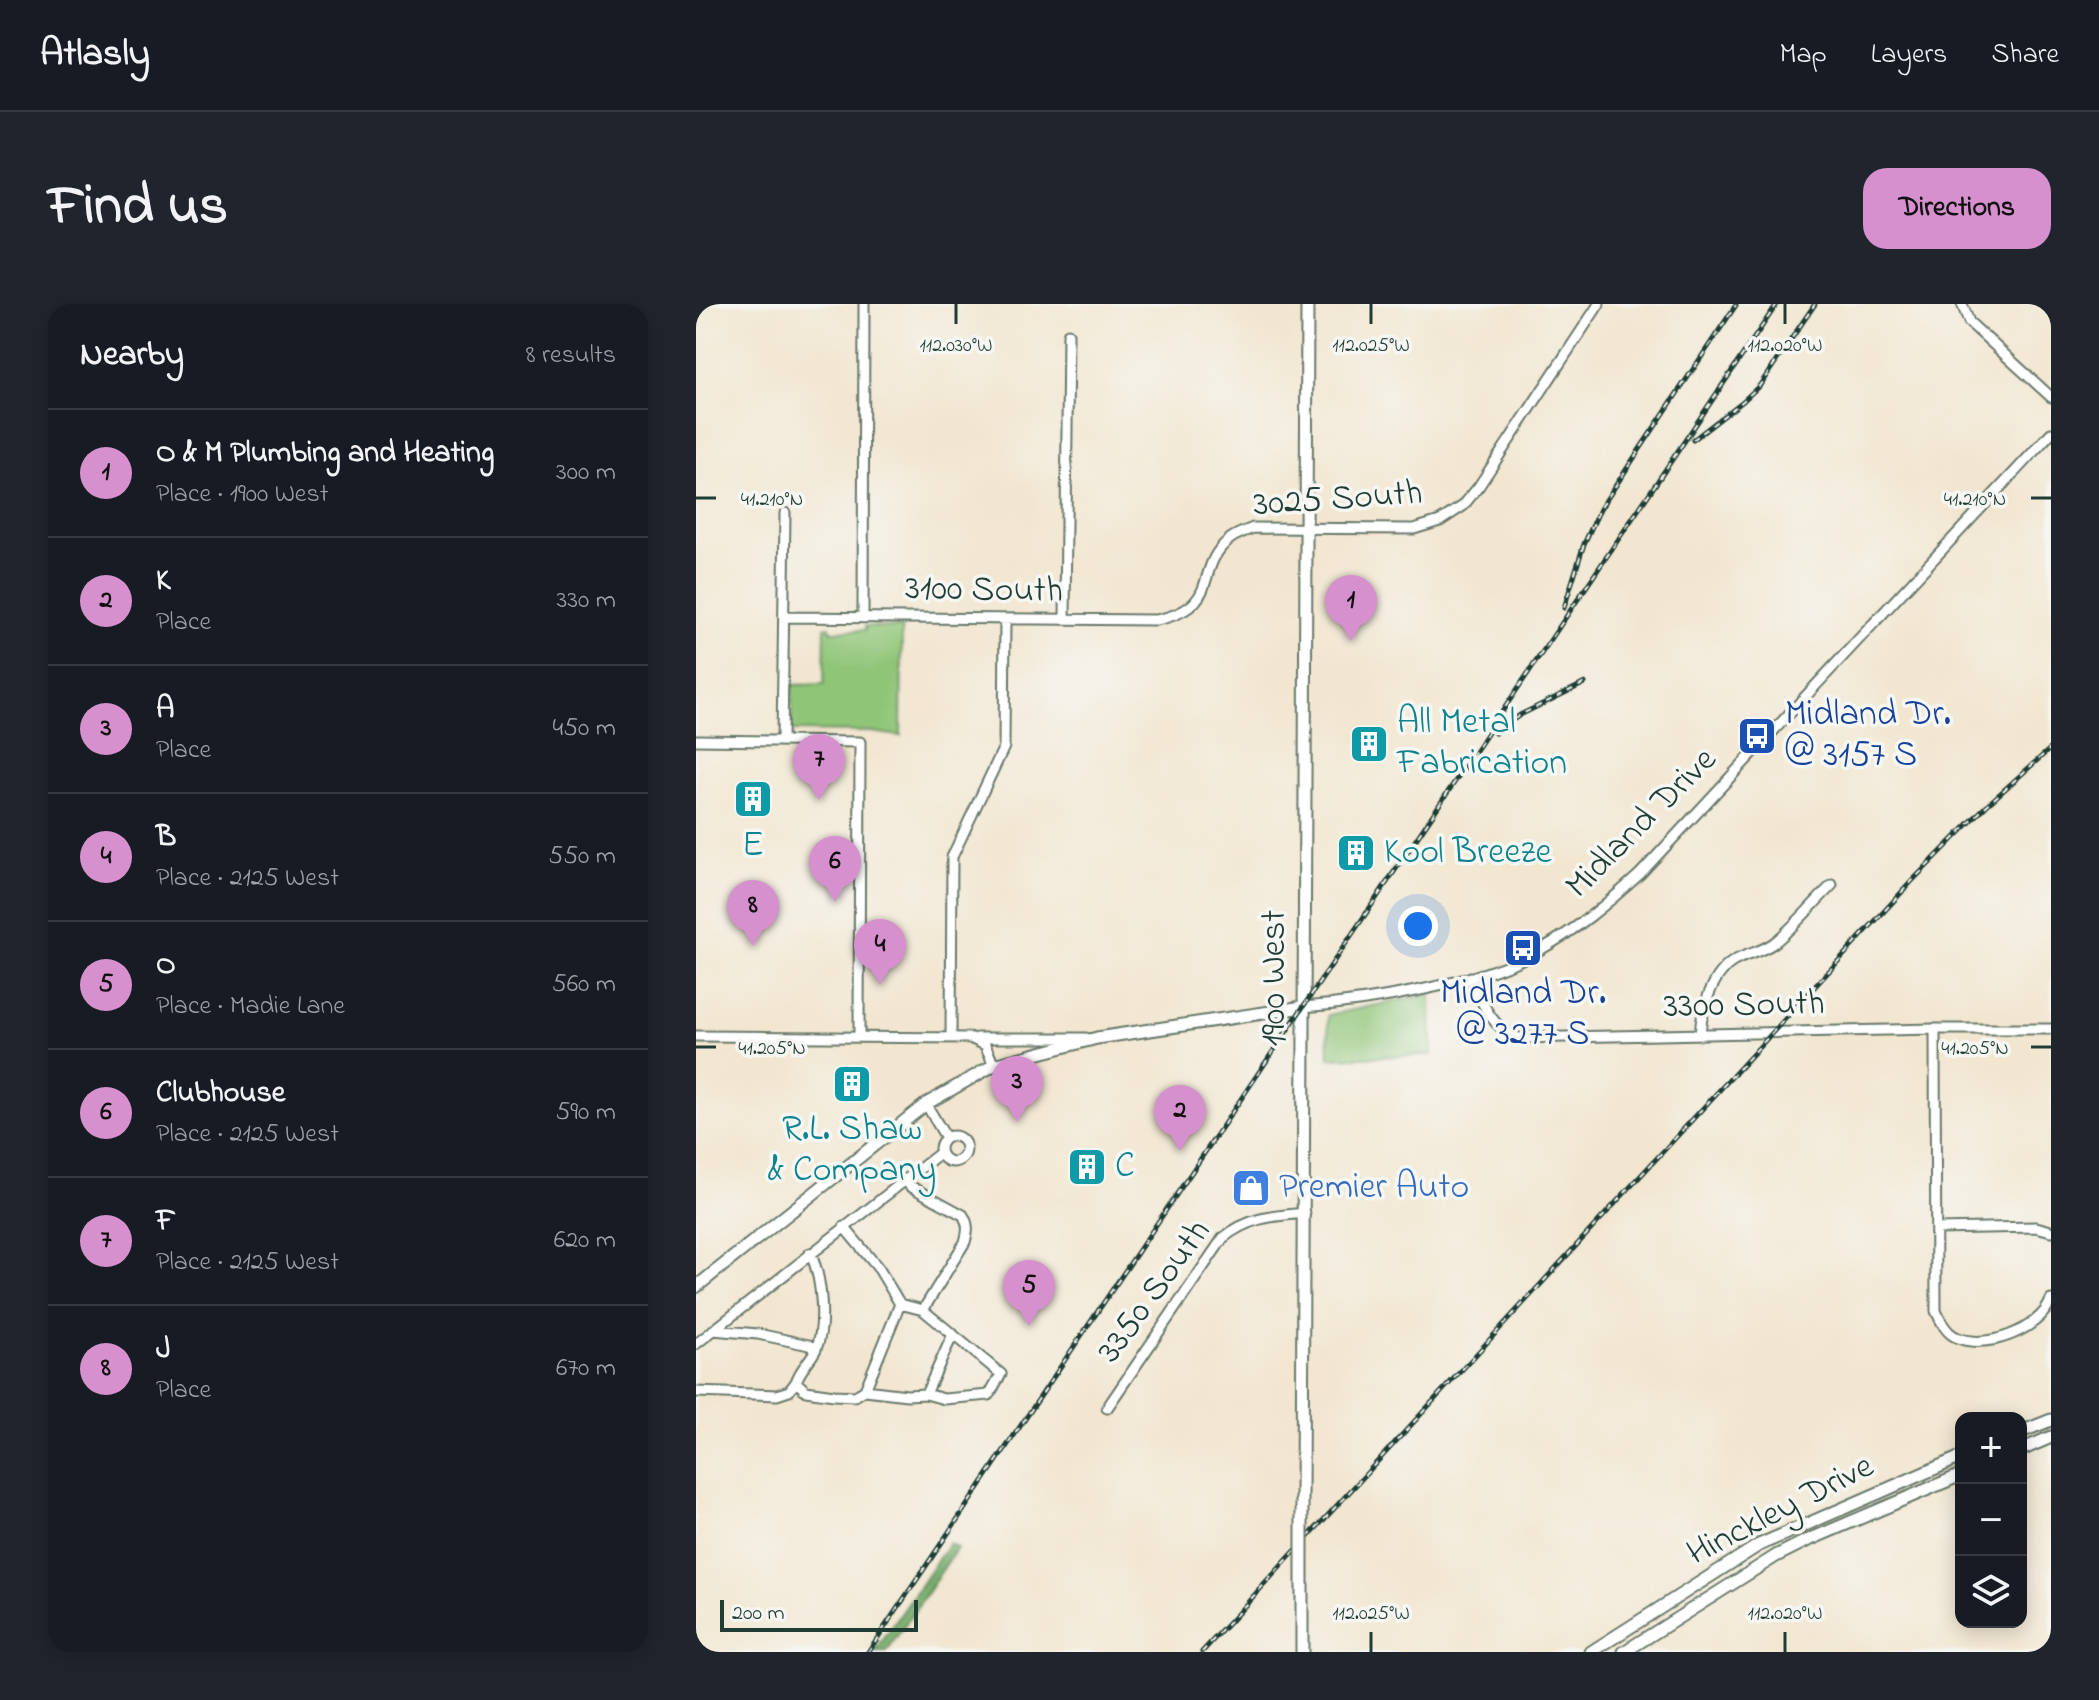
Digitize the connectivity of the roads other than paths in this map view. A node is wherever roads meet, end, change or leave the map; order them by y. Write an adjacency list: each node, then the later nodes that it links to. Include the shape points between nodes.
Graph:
1 (864, 304): 12 (street)
2 (1307, 304): 9 (main road, 1900 West)
3 (1599, 304): 9 (street, 3025 South, via 1459,509 1414,529)
4 (1962, 304): 6 (street, via 1969,322)
5 (1068, 334): 14 (street)
6 (2051, 397)
7 (2051, 433): 18 (street, Midland Drive, via 1637,877 1575,929 1507,965)
8 (785, 513): 11 (street)
9 (1306, 528): 10 (street, 3025 South, via 1253,528 1230,539 1214,558 1201,596); 19 (main road, 1900 West)
10 (1182, 613): 14 (street, 3100 South, via 1156,620)
11 (784, 617): 12 (street, 3100 South); 16 (street)
12 (863, 618): 13 (street, 3100 South)
13 (1005, 619): 14 (street, 3100 South); 25 (street, via 1004,747 952,857)
14 (1065, 619)
15 (696, 740): 16 (street)
16 (782, 740): 24 (street, via 860,742)
17 (1832, 885): 22 (street, via 1775,941 1721,972 1701,1015)
18 (1470, 977): 19 (street, Midland Drive, via 1345,1004); 22 (street, 3300 South, via 1496,1024 1518,1038)
19 (1303, 1007): 27 (main road, Midland Drive); 33 (main road, 1900 West)
20 (1935, 1029): 21 (street, 3300 South); 22 (street, 3300 South); 35 (street)
21 (2051, 1029)
22 (1700, 1035)
23 (696, 1036): 24 (street)
24 (859, 1037): 25 (street)
25 (951, 1038): 26 (street)
26 (970, 1038): 27 (street); 28 (street, via 985,1045)
27 (1097, 1038): 28 (main road, Midland Drive)
28 (994, 1065): 29 (main road, Midland Drive)
29 (926, 1104): 30 (street); 38 (main road, Midland Drive)
30 (946, 1138): 31 (street); 31 (street, via 963,1140 966,1154 951,1163)
31 (940, 1153): 32 (street)
32 (905, 1179): 34 (street); 41 (street, via 963,1215 967,1223 965,1242)
33 (1305, 1213): 50 (street, 3350 South, via 1241,1224 1223,1238); 57 (main road, 1900 West, bridge)
34 (844, 1227): 37 (street); 40 (street)
35 (1936, 1229): 36 (street); 39 (street, via 1936,1311 1953,1336 2006,1337 2037,1319)
36 (2051, 1231)
37 (810, 1253): 42 (street); 45 (street, via 823,1323)
38 (696, 1287)
39 (2051, 1300)
40 (900, 1304): 41 (street); 47 (street)
41 (923, 1310): 43 (street)
42 (713, 1330): 44 (street); 45 (street, via 758,1334)
43 (953, 1334): 49 (street); 49 (street, via 1001,1374 989,1395 944,1399)
44 (696, 1344)
45 (816, 1349): 46 (street)
46 (796, 1382): 47 (street, via 806,1391 834,1395 855,1396); 48 (street, via 777,1395)
47 (865, 1390): 49 (street)
48 (696, 1392)
49 (926, 1394)
50 (1107, 1408)
51 (2051, 1420): 52 (main road)
52 (2027, 1430)
53 (2051, 1437): 54 (main road)
54 (2027, 1447)
55 (1955, 1460): 58 (main road, Hinckley Drive, via 1759,1545)
56 (1955, 1478): 59 (main road, Hinckley Drive, via 1776,1556)
57 (1302, 1652)
58 (1591, 1652)
59 (1624, 1652)

